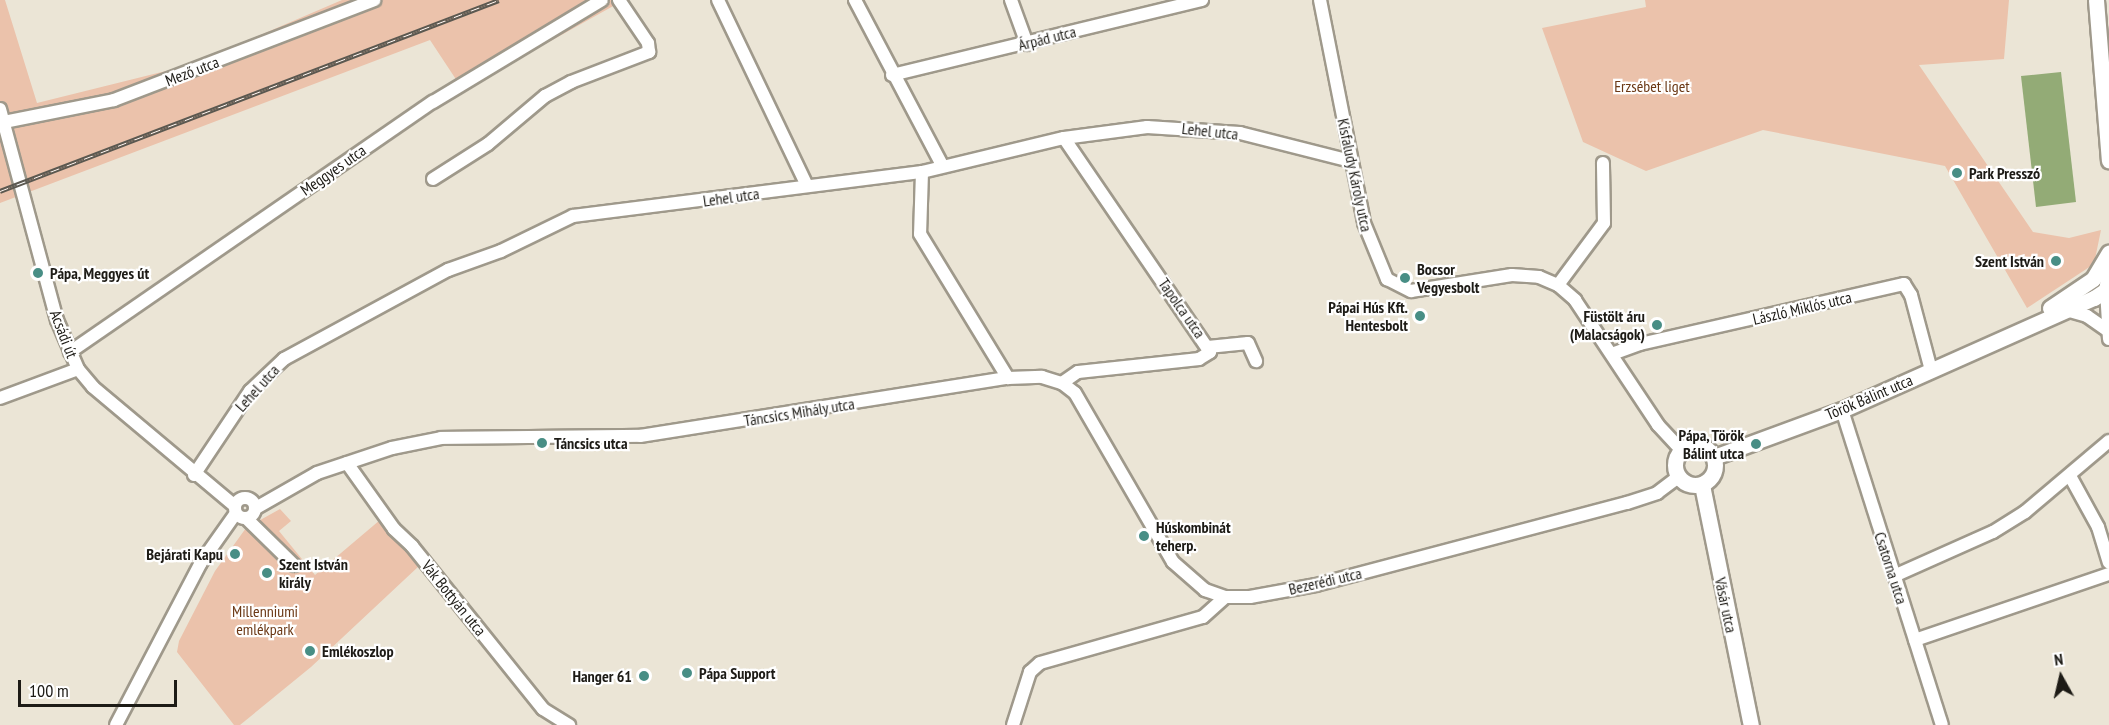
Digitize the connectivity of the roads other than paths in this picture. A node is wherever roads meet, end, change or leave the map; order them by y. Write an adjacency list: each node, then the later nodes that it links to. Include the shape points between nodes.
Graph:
1 (374, 0): 13 (street, Mező utca, via 114,100)
2 (602, 0): 32 (street, Meggyes utca, via 424,107)
3 (620, 0): 21 (street, via 648,43 649,52 545,96 488,144)
4 (718, 0): 22 (street)
5 (855, 0): 11 (street)
6 (1011, 0): 10 (street)
7 (1202, 0): 10 (street, Árpád utca)
8 (1320, 0): 17 (street, Kisfaludy Károly utca)
9 (2096, 0): 16 (street)
10 (1027, 44): 11 (street, Árpád utca)
11 (892, 75): 19 (street)
12 (0, 109): 13 (street, Acsádi út)
13 (4, 122): 14 (street, Acsádi út)
14 (4, 136): 32 (street, Acsádi út, via 57,320)
15 (1065, 138): 17 (street, Lehel utca, via 1147,127 1196,128 1262,137); 19 (street, Lehel utca); 31 (street, Tapolca utca)
16 (2109, 160)
17 (1351, 161): 25 (street, Kisfaludy Károly utca, via 1367,235 1382,270 1394,286 1411,291 1512,275 1539,277)
18 (1603, 163): 25 (street, via 1604,223)
19 (942, 165): 20 (street, Lehel utca)
20 (922, 172): 22 (street, Lehel utca); 37 (street, via 920,234)
21 (433, 179)
22 (807, 186): 45 (street, Lehel utca, via 573,216 501,251 448,270 284,360 250,391)
23 (2109, 252): 26 (street, Török Bálint utca, via 2093,279)
24 (2109, 273): 27 (street)
25 (1558, 285): 33 (street, via 1575,300)
26 (2076, 291): 27 (street); 29 (street, Török Bálint utca)
27 (2104, 295): 28 (street, Török Bálint utca); 30 (street)
28 (2063, 309): 29 (street, Török Bálint utca); 30 (street, via 2087,316)
29 (2021, 329): 36 (street, Török Bálint utca)
30 (2108, 335)
31 (1208, 347): 34 (street, via 1248,342); 38 (street, Tapolca utca, via 1210,352 1199,359 1078,372)
32 (70, 352): 35 (street, Acsádi út)
33 (1612, 354): 36 (street, László Miklós utca, via 1640,344 1904,284 1910,292); 42 (street, via 1658,425)
34 (1256, 361)
35 (78, 369): 39 (street); 45 (street, Acsádi út, via 93,387)
36 (1931, 370): 40 (street, Török Bálint utca)
37 (1008, 378): 38 (street, Táncsics Mihály utca, via 1042,377); 44 (street, Táncsics Mihály utca, via 640,436 441,438)
38 (1062, 383): 54 (street, via 1075,393 1173,562 1205,590)
39 (0, 398)
40 (1842, 410): 43 (street, Török Bálint utca); 53 (street, Csatorna utca)
41 (2109, 441): 46 (street)
42 (1681, 450): 43 (street, via 1699,445); 47 (street, via 1675,463)
43 (1714, 457): 48 (street, via 1715,470)
44 (347, 463): 49 (street, Táncsics Mihály utca); 57 (street, Vak Bottyán utca, via 394,529 412,546 543,709)
45 (194, 475): 49 (street, Acsádi út)
46 (2070, 476): 50 (street, via 2098,527); 53 (street, via 1993,532)
47 (1678, 477): 48 (street, via 1689,485); 54 (street, Bezerédi utca, via 1657,493 1627,503 1316,585 1250,597)
48 (1702, 485): 59 (street, Vásár utca)
49 (245, 510): 51 (street); 56 (street, via 200,564)
50 (2109, 562)
51 (294, 565)
52 (2109, 574): 55 (street)
53 (1894, 576): 55 (street, Csatorna utca)
54 (1225, 597): 58 (street, via 1203,617 1040,663 1030,672)
55 (1915, 640): 60 (street, Csatorna utca)
56 (116, 725)
57 (569, 725)
58 (1013, 725)
59 (1751, 725)
60 (1942, 725)

